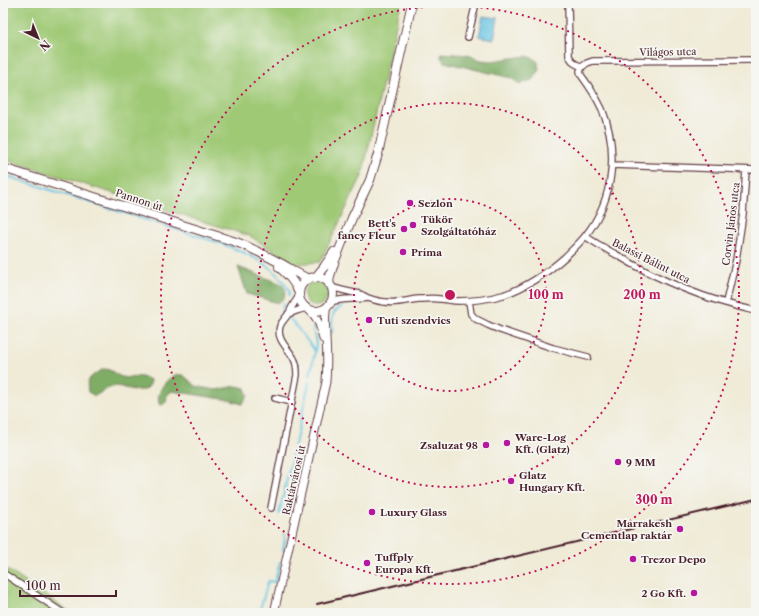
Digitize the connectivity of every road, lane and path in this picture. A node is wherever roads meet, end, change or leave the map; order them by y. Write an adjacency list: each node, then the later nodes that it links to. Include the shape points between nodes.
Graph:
1 (412, 3): 11 (main road, via 378,154 370,180)
2 (476, 3): 4 (street)
3 (568, 3): 6 (street, via 569,56 574,63)
4 (468, 37)
5 (756, 60): 6 (street, Világos utca, via 593,61)
6 (582, 67): 7 (street, via 581,75 606,120)
7 (612, 165): 9 (street); 12 (street, via 604,204)
8 (3, 168): 13 (main road, Pannon út, via 236,242)
9 (746, 170): 10 (street); 19 (street, Corvin János utca, via 743,214)
10 (756, 170)
11 (352, 218): 14 (main road, via 328,262); 15 (main road, Raktárvárosi út, via 332,269)
12 (586, 236): 18 (street, via 561,260 530,283 499,296); 19 (street, Balassi Bálint utca, via 669,283)
13 (267, 256): 14 (main road, Pannon út, via 296,273); 16 (main road, Pannon út, via 296,285)
14 (312, 278): 15 (main road, via 323,279); 16 (main road, via 302,285)
15 (330, 286): 17 (street); 20 (main road, Raktárvárosi út, via 332,294)
16 (299, 295): 21 (main road, Raktárvárosi út, via 301,303); 23 (street)
17 (367, 298): 18 (street, via 386,302 439,298); 20 (street, via 343,299)
18 (469, 301): 25 (street, via 471,314 488,325 553,348)
19 (726, 303): 22 (street, Balassi Bálint utca)
20 (329, 304): 21 (main road, via 320,310); 24 (street, Raktárvárosi út, via 325,328)
21 (308, 309): 23 (street); 24 (street, Raktárvárosi út, via 318,321)
22 (756, 311)
23 (288, 314): 27 (street, via 280,326 279,333 296,364 297,376)
24 (327, 350): 31 (street, Raktárvárosi út, via 326,382)
25 (588, 357)
26 (275, 398): 27 (street)
27 (292, 402): 28 (street)
28 (271, 508)
29 (3, 572): 30 (street)
30 (63, 613)
31 (274, 613)

